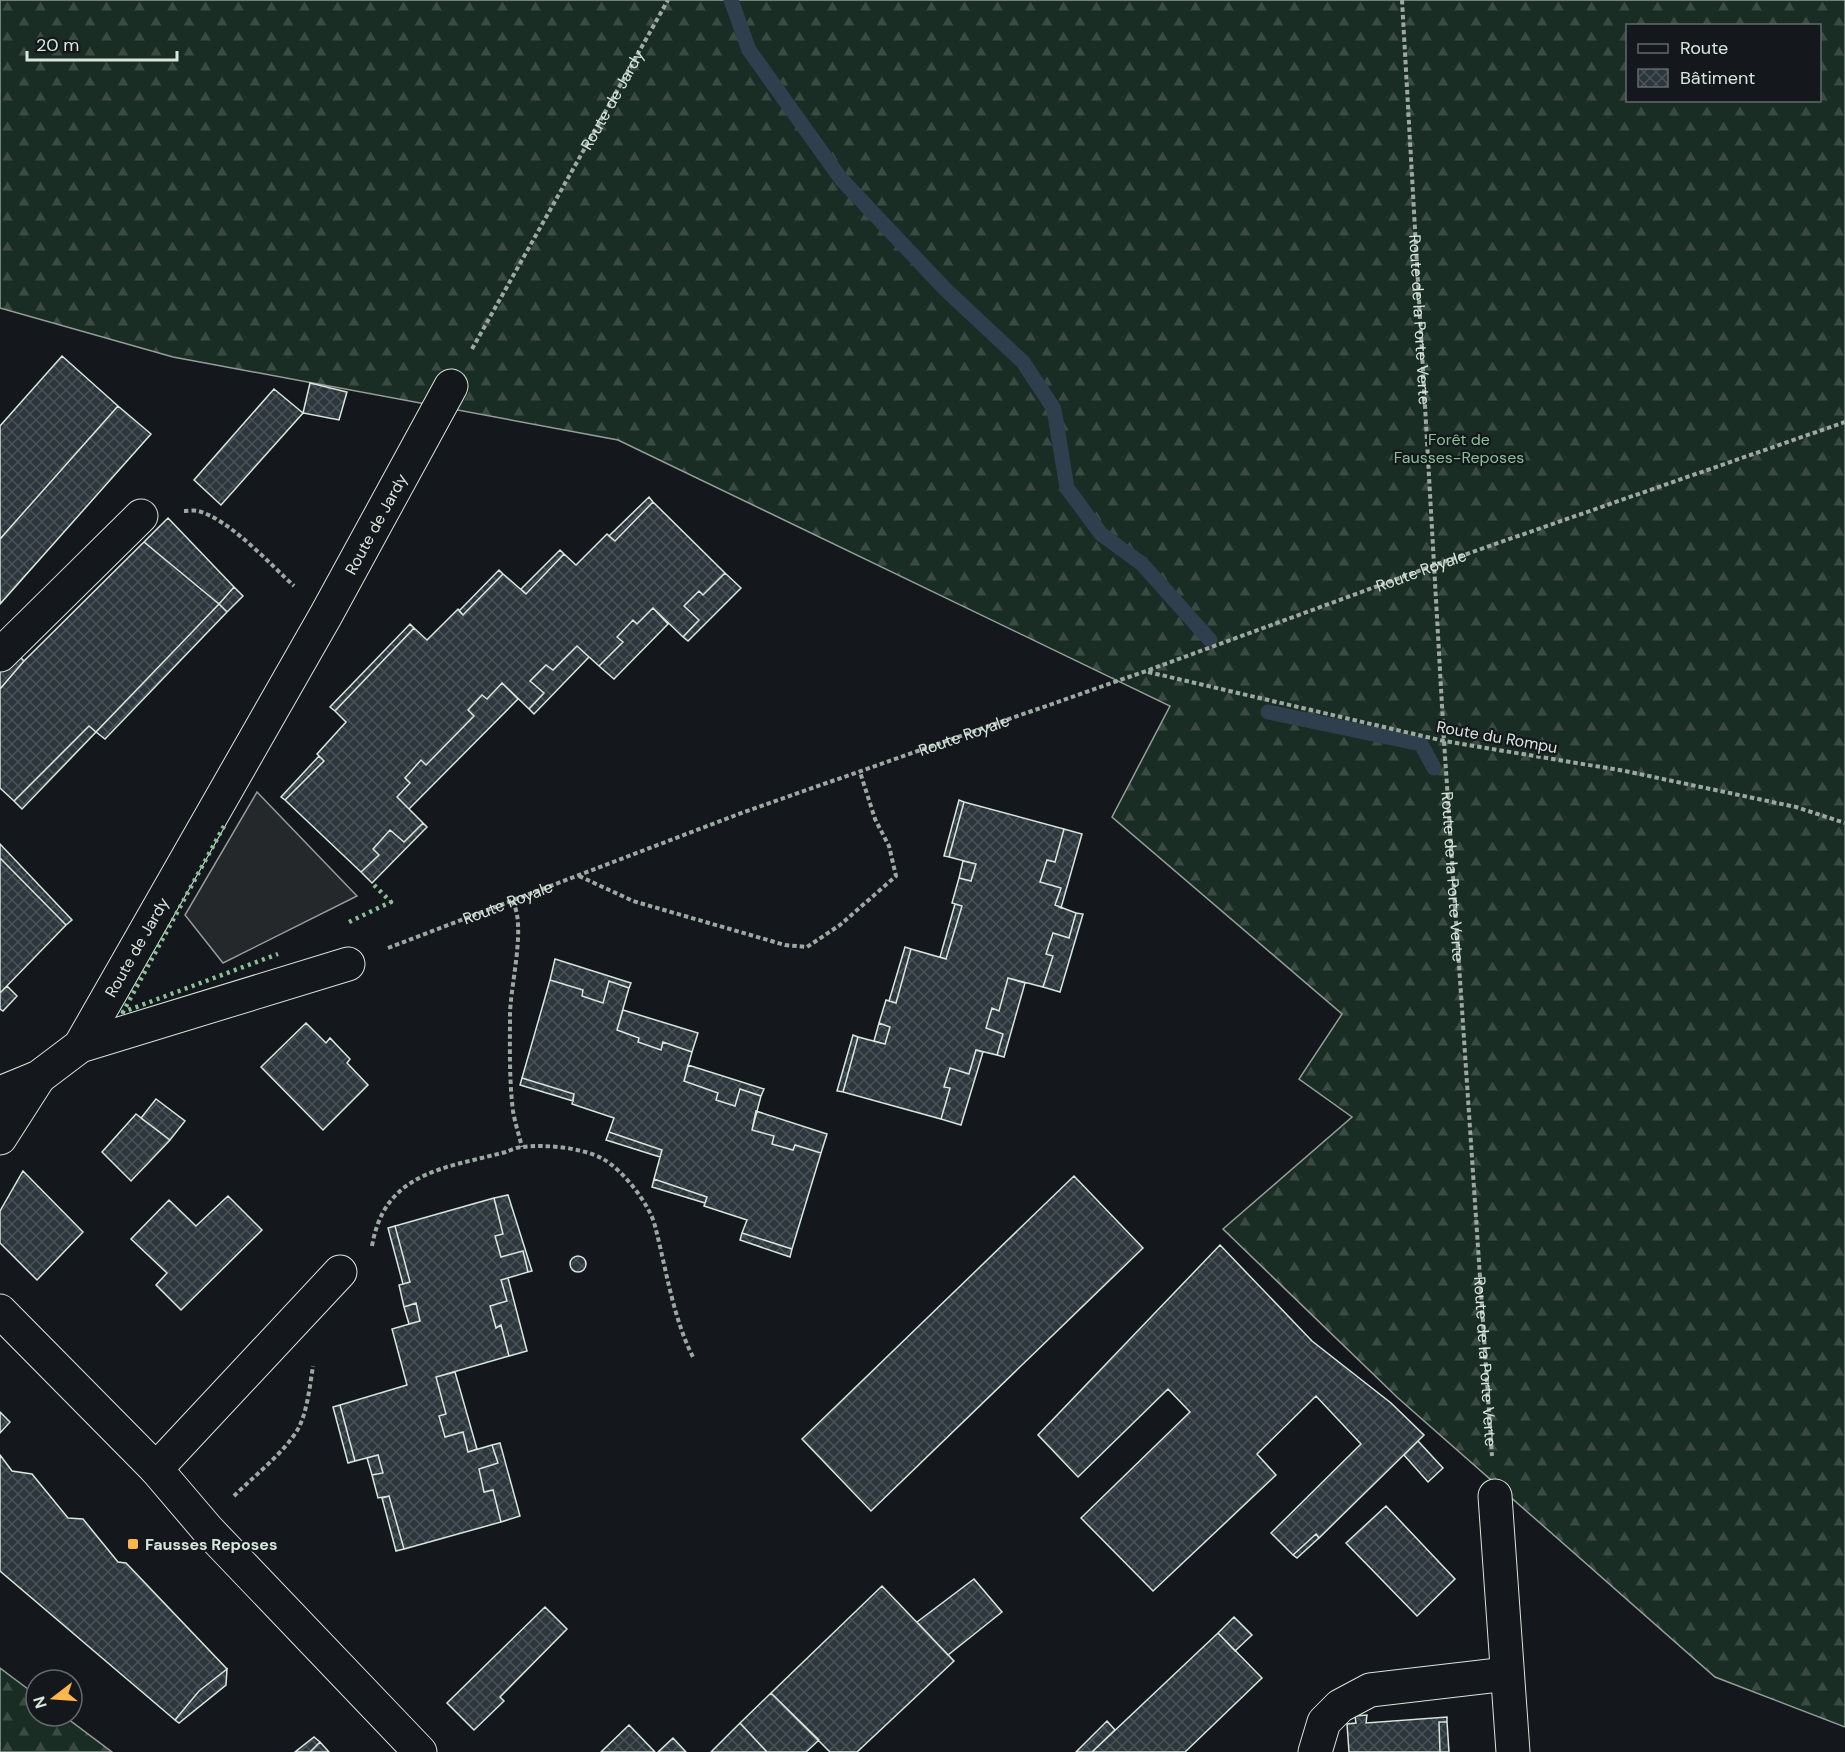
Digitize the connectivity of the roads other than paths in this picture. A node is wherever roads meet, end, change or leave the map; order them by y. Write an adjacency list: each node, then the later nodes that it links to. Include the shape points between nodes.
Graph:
1 (451, 386): 5 (street, Route de Jardy, via 326,615)
2 (141, 516): 3 (street)
3 (0, 655)
4 (348, 964): 5 (street)
5 (80, 1046): 6 (street)
6 (39, 1077): 7 (street); 8 (street)
7 (0, 1093)
8 (0, 1138)
9 (340, 1272): 11 (street)
10 (0, 1311): 11 (street)
11 (156, 1469): 14 (street, via 208,1530)
12 (1495, 1496): 13 (street)
13 (1508, 1674): 15 (street, via 1370,1690 1340,1706 1324,1722); 16 (street)
14 (420, 1752)
15 (1315, 1752)
16 (1513, 1752)

